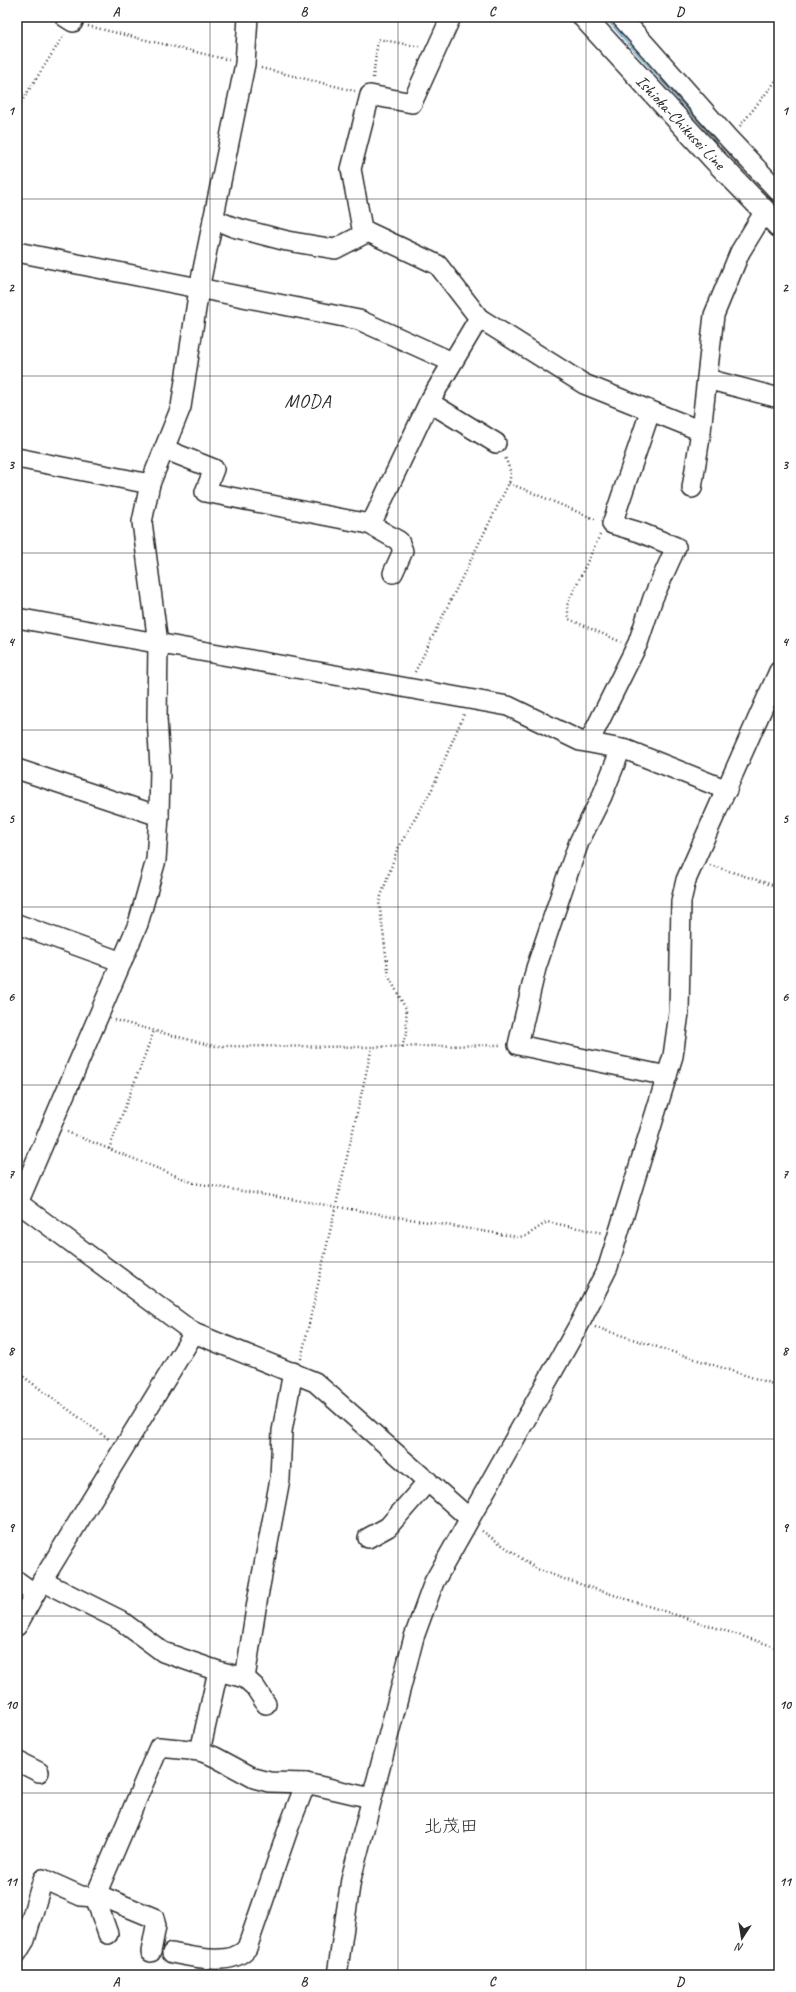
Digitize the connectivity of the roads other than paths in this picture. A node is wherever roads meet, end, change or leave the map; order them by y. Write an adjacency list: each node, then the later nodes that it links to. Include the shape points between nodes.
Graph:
1 (248, 17): 6 (street, via 245,64)
2 (451, 17): 8 (street, via 412,103 370,95 351,169)
3 (584, 17): 7 (main road, Ishioka-Chikusei Line)
4 (621, 17): 5 (street)
5 (779, 192)
6 (213, 219): 8 (street, via 287,241 335,249); 10 (street)
7 (772, 219): 13 (street, via 740,252 714,315)
8 (363, 234): 11 (street, via 368,232 438,265)
9 (17, 252): 10 (street)
10 (199, 289): 12 (street, via 359,320); 19 (street, via 181,407)
11 (479, 318): 12 (street); 16 (street, via 584,384)
12 (452, 362): 15 (street)
13 (707, 379): 14 (street); 17 (street)
14 (779, 398)
15 (429, 402): 18 (street); 23 (street)
16 (650, 412): 17 (street); 28 (street, via 609,524 639,532 676,547 635,648)
17 (701, 431): 22 (street)
18 (496, 443)
19 (164, 449): 21 (street); 23 (street, via 214,469 205,492)
20 (17, 458): 21 (street)
21 (150, 484): 26 (street, via 142,522)
22 (692, 488)
23 (369, 524): 24 (street, via 399,541 403,551)
24 (393, 573)
25 (17, 618): 26 (street)
26 (158, 643): 28 (street, via 508,706 580,741); 32 (street)
27 (779, 671): 31 (street)
28 (589, 742): 29 (street)
29 (621, 749): 31 (street); 35 (street, via 566,876 536,968 518,1045)
30 (17, 769): 32 (street)
31 (727, 790): 35 (street, via 686,880 682,901 679,1013 673,1056)
32 (159, 816): 34 (street, via 156,860 138,924)
33 (17, 924): 34 (street)
34 (122, 962): 36 (street)
35 (667, 1076): 40 (street, via 608,1267 580,1323)
36 (18, 1203): 37 (street)
37 (194, 1333): 38 (street); 43 (street)
38 (295, 1374): 39 (street, via 315,1382); 46 (street, via 282,1431 280,1479)
39 (428, 1481): 40 (street); 41 (street, via 388,1527)
40 (470, 1518): 52 (street, via 434,1582 414,1637)
41 (368, 1538)
42 (17, 1582): 43 (street)
43 (39, 1587): 44 (street); 45 (street, via 120,1620 163,1652)
44 (17, 1626)
45 (218, 1671): 46 (street); 48 (street)
46 (245, 1678): 47 (street, via 255,1687)
47 (266, 1704)
48 (200, 1751): 51 (street, via 254,1778 269,1782); 53 (street, via 159,1747)
49 (17, 1761): 50 (street)
50 (39, 1772)
51 (306, 1783): 52 (street); 59 (street, via 247,1948)
52 (371, 1798): 60 (street, via 350,1879)
53 (96, 1896): 54 (street, via 81,1896 43,1879); 55 (street); 56 (street, via 154,1918 156,1926)
54 (23, 1925): 57 (street, via 25,1940)
55 (108, 1934)
56 (151, 1952)
57 (17, 1953)
58 (172, 1953): 59 (street, via 209,1960)
59 (219, 1967)
60 (338, 1975)

